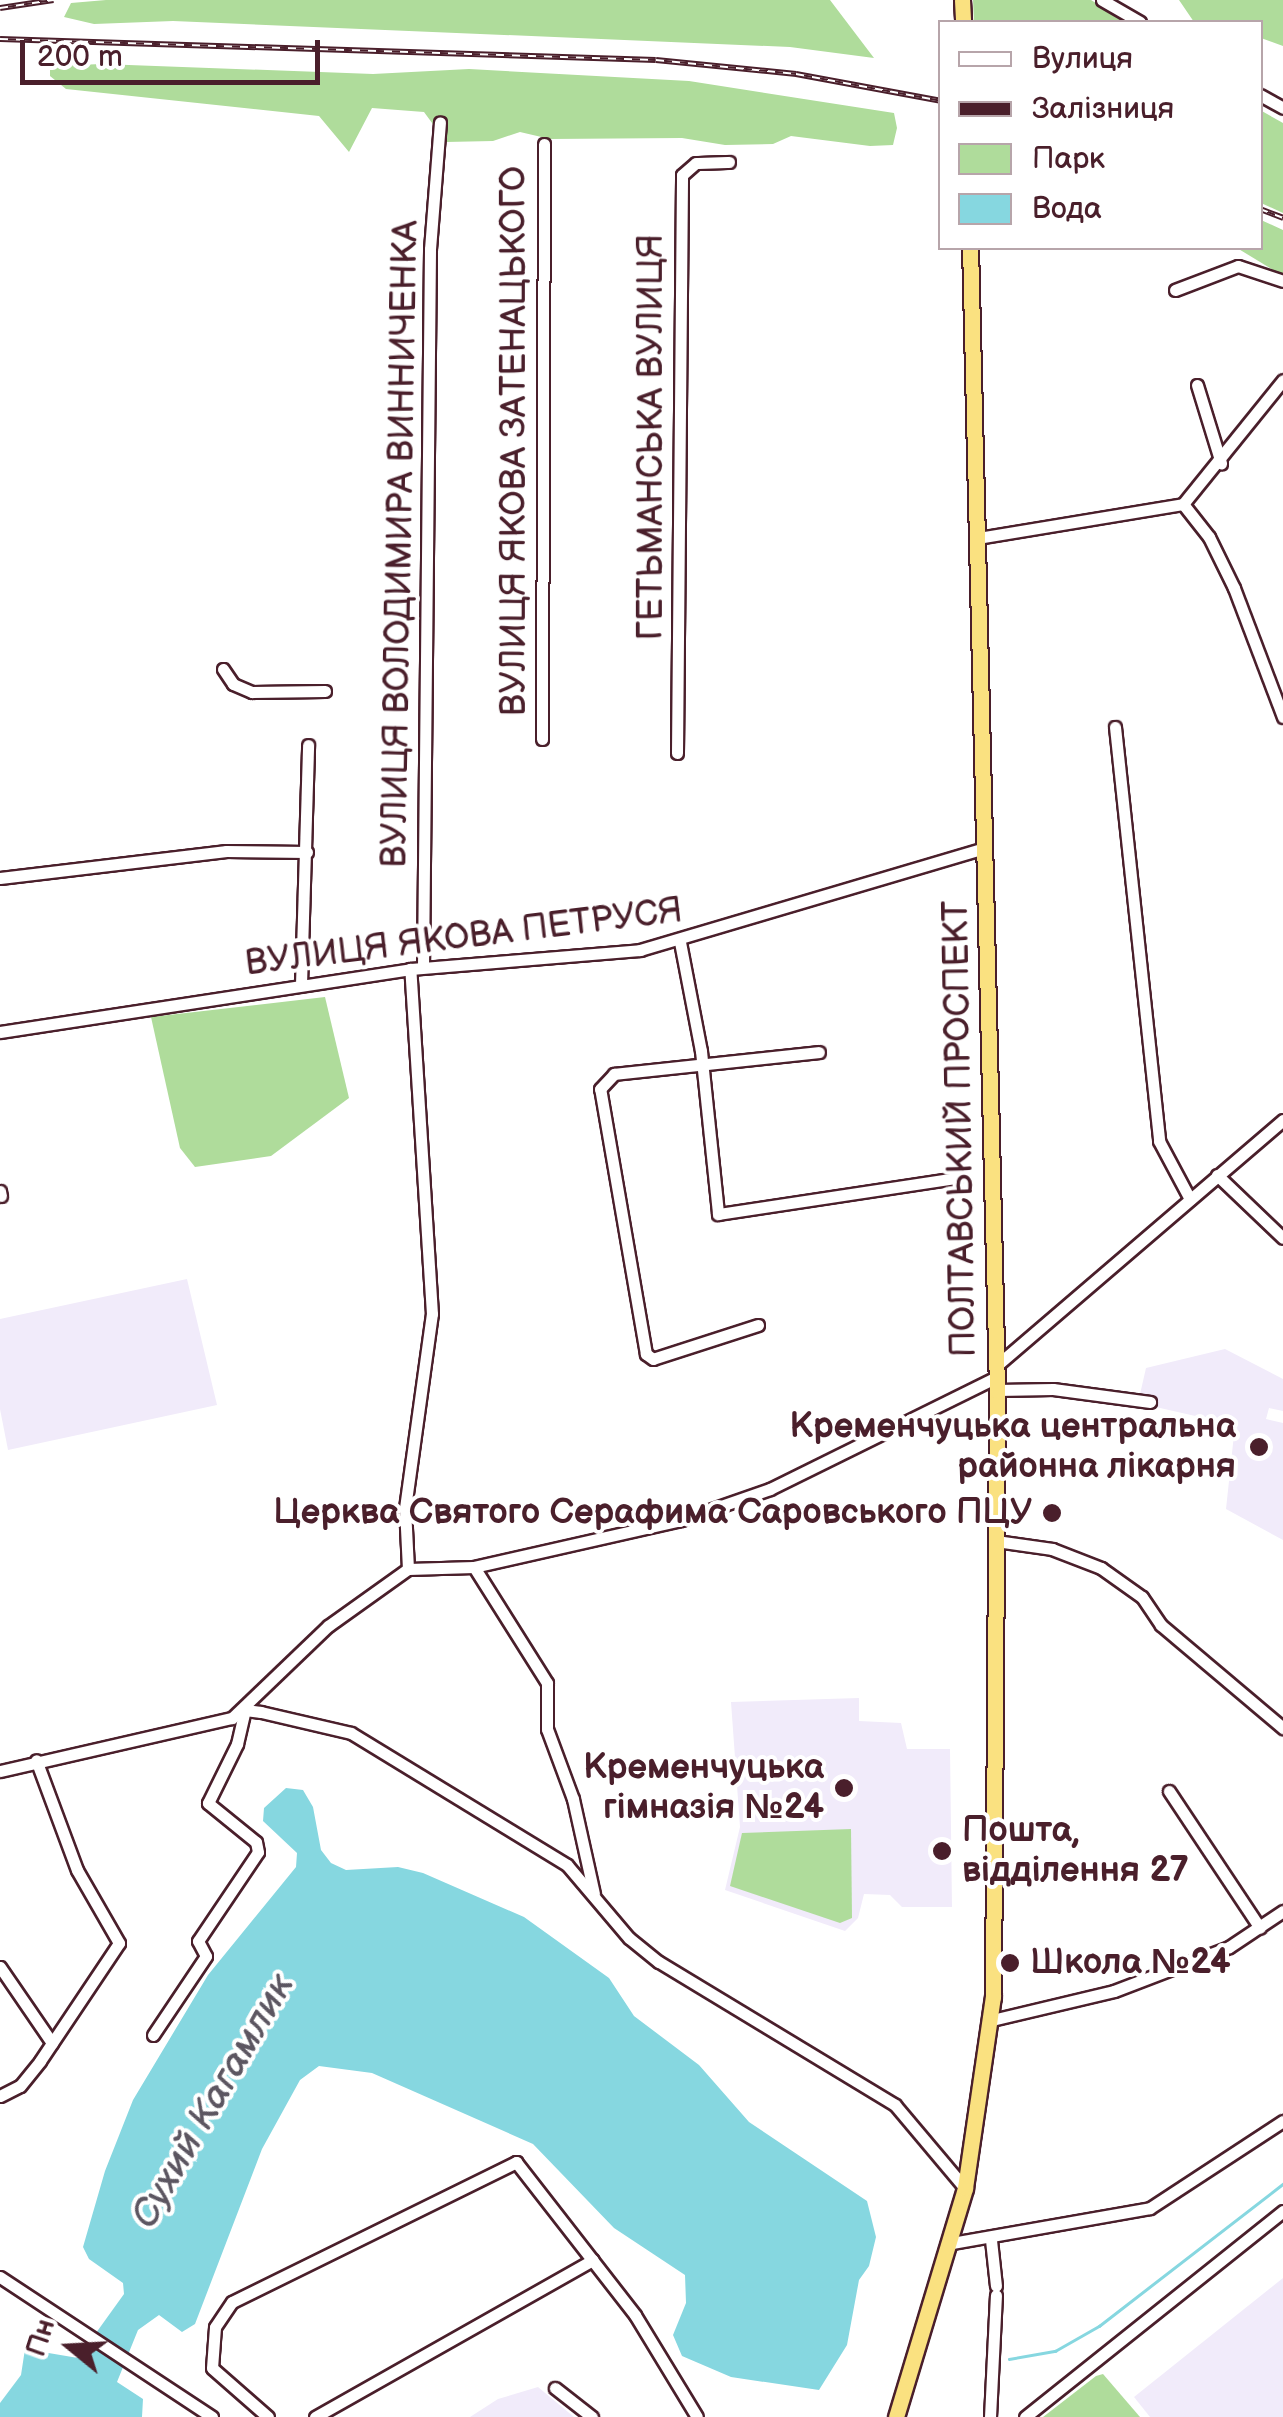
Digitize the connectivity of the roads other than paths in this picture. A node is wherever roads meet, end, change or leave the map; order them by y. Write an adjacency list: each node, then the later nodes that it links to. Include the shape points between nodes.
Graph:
1 (1102, 0): 2 (street)
2 (1137, 20)
3 (440, 122): 25 (street, ВУЛИЦЯ ВОЛОДИМИРА ВИННИЧЕНКА, via 430,249)
4 (544, 144): 18 (street, ВУЛИЦЯ ЯКОВА ЗАТЕНАЦЬКОГО)
5 (729, 162): 20 (street, ГЕТЬМАНСЬКА ВУЛИЦЯ, via 696,162 682,175)
6 (970, 250): 13 (highway, ПОЛТАВСЬКИЙ ПРОСПЕКТ)
7 (1283, 281): 8 (street, via 1238,266)
8 (1175, 290)
9 (1283, 380): 11 (street)
10 (1197, 385): 11 (street)
11 (1222, 463): 12 (street)
12 (1183, 504): 13 (street); 16 (street, via 1209,537 1234,588)
13 (978, 538): 21 (highway, ПОЛТАВСЬКИЙ ПРОСПЕКТ)
14 (223, 669): 15 (street, via 233,684 252,692)
15 (324, 691)
16 (1283, 718)
17 (1115, 727): 34 (street, via 1158,1141)
18 (542, 738)
19 (308, 744): 22 (street)
20 (677, 753)
21 (985, 848): 24 (street, ВУЛИЦЯ ЯКОВА ПЕТРУСЯ); 37 (highway, ПОЛТАВСЬКИЙ ПРОСПЕКТ)
22 (307, 852): 23 (street, via 226,852); 27 (street)
23 (0, 878)
24 (680, 942): 25 (street, ВУЛИЦЯ ЯКОВА ПЕТРУСЯ); 30 (street)
25 (424, 967): 26 (street, ВУЛИЦЯ ЯКОВА ПЕТРУСЯ)
26 (410, 969): 27 (street, ВУЛИЦЯ ЯКОВА ПЕТРУСЯ); 41 (street, via 432,1314 405,1508)
27 (302, 985): 28 (street, ВУЛИЦЯ ЯКОВА ПЕТРУСЯ)
28 (0, 1032)
29 (819, 1052): 30 (street)
30 (703, 1068): 33 (street, via 718,1214); 36 (street, via 614,1074 600,1089 643,1343 653,1359)
31 (1283, 1120): 32 (street)
32 (1217, 1175): 34 (street); 35 (street)
33 (956, 1178)
34 (1190, 1199): 37 (street)
35 (1283, 1238)
36 (758, 1325)
37 (997, 1378): 38 (street); 39 (highway, ПОЛТАВСЬКИЙ ПРОСПЕКТ); 40 (street, via 740,1500)
38 (1150, 1402)
39 (996, 1541): 43 (street, via 1052,1549 1100,1568 1142,1597 1162,1625); 51 (highway, ПОЛТАВСЬКИЙ ПРОСПЕКТ)
40 (474, 1567): 41 (street); 47 (street, via 546,1682 547,1729 573,1799)
41 (408, 1569): 42 (street, via 328,1626)
42 (245, 1710): 44 (street); 47 (street, via 325,1724 380,1748 567,1864); 52 (street, via 238,1744 208,1804 256,1842 258,1852 198,1941 206,1956)
43 (1283, 1728)
44 (36, 1760): 45 (street); 53 (street, via 77,1870 119,1943)
45 (0, 1771)
46 (1169, 1791): 49 (street)
47 (594, 1894): 56 (street, via 629,1938 659,1962 895,2105)
48 (1283, 1911): 49 (street)
49 (1260, 1928): 51 (street, via 1229,1947 1114,1991)
50 (0, 1966): 53 (street)
51 (992, 2020): 56 (highway, ПОЛТАВСЬКИЙ ПРОСПЕКТ)
52 (153, 2035)
53 (52, 2043): 54 (street, via 20,2086)
54 (0, 2096)
55 (1283, 2121): 58 (street, via 1150,2208 1020,2228)
56 (965, 2188): 59 (highway, ПОЛТАВСЬКИЙ ПРОСПЕКТ)
57 (1283, 2211): 70 (street)
58 (991, 2240): 59 (street); 69 (street, via 996,2290)
59 (952, 2243): 68 (highway, ПОЛТАВСЬКИЙ ПРОСПЕКТ)
60 (593, 2260): 64 (street, via 516,2162 243,2294 222,2314 209,2353 212,2368); 65 (street); 67 (street, via 676,2374)
61 (0, 2278): 63 (street)
62 (555, 2388): 66 (street)
63 (212, 2417)
64 (268, 2417)
65 (315, 2417)
66 (592, 2417)
67 (697, 2417)
68 (896, 2417)
69 (990, 2417)
70 (1025, 2417)

